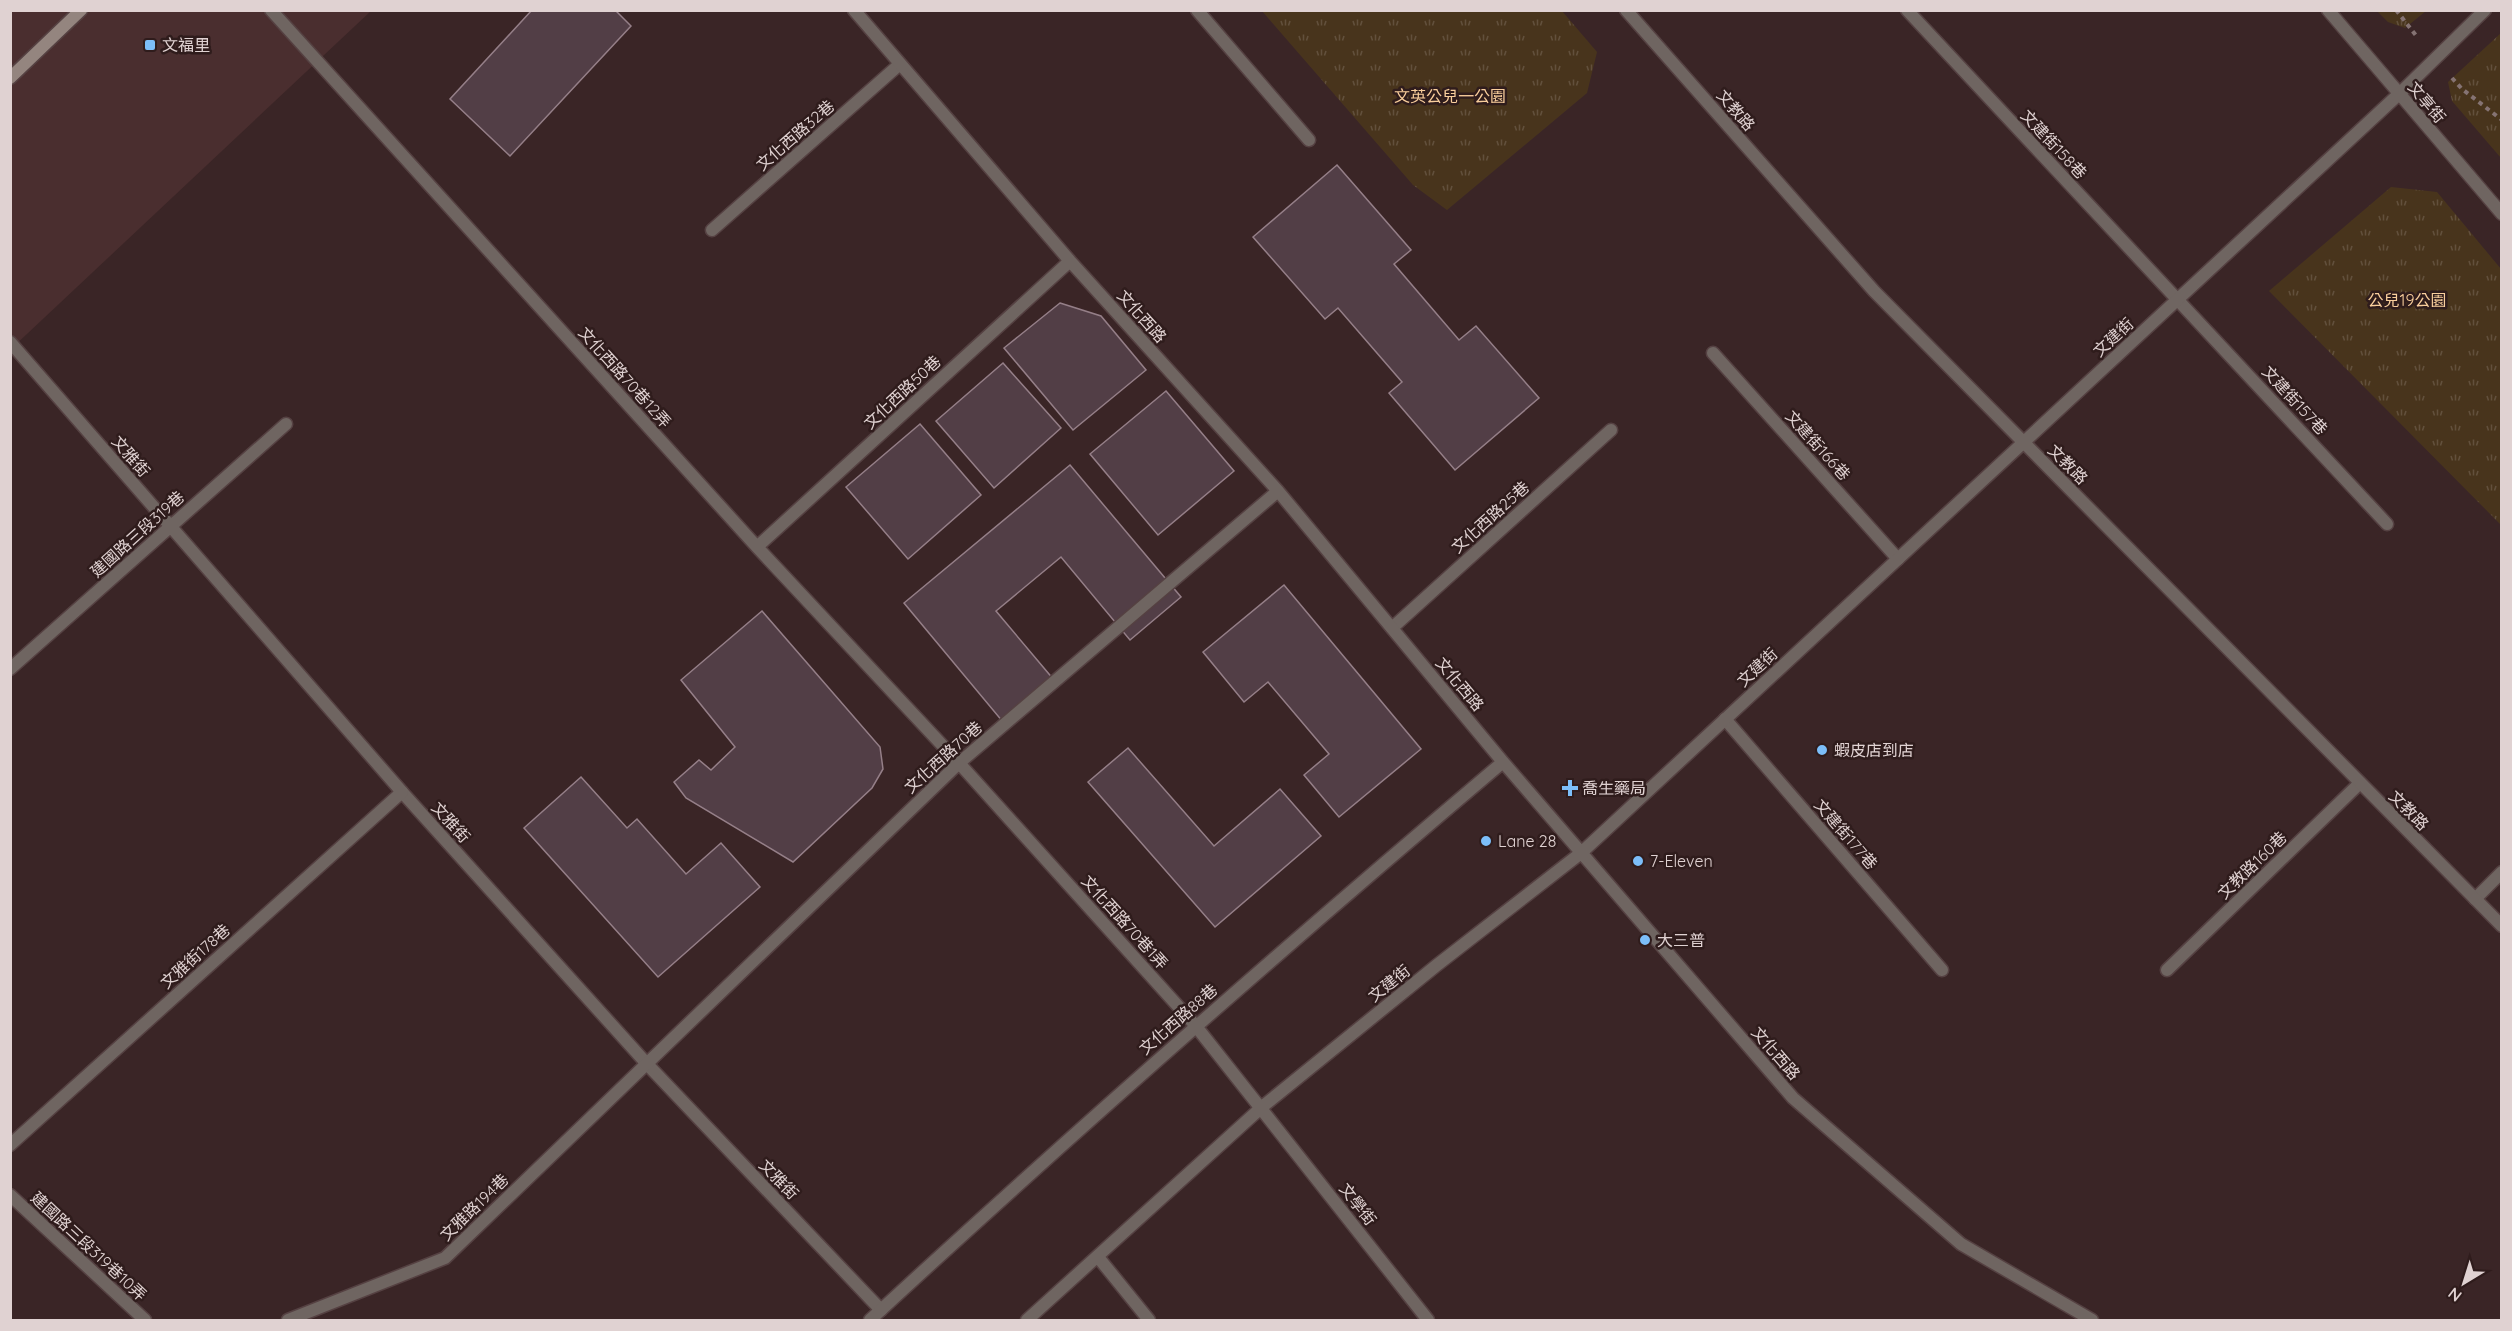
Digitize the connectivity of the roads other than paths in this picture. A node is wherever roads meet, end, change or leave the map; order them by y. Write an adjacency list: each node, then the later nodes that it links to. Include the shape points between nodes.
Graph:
1 (81, 10): 10 (street)
2 (271, 10): 25 (street, 文化西路70巷12弄)
3 (855, 10): 9 (street, 文化西路)
4 (1197, 10): 12 (street)
5 (1626, 10): 21 (street, 文教路, via 1874,291)
6 (1907, 10): 16 (street, 文建街158巷)
7 (2328, 10): 11 (street, 文享街)
8 (2485, 10): 11 (street, 文建街)
9 (900, 64): 14 (street, 文化西路32巷); 15 (street, 文化西路)
10 (10, 78)
11 (2399, 94): 13 (street, 文享街); 16 (street, 文建街)
12 (1309, 140)
13 (2502, 214)
14 (712, 230)
15 (1070, 261): 22 (street, 文化西路); 25 (street, 文化西路50巷)
16 (2178, 299): 21 (street, 文建街); 23 (street, 文建街157巷)
17 (10, 342): 24 (street, 文雅街)
18 (1713, 353): 26 (street, 文建街166巷)
19 (286, 424): 24 (street, 建國路三段319巷)
20 (1611, 429): 27 (street, 文化西路25巷)
21 (2023, 442): 26 (street, 文建街); 32 (street, 文教路)
22 (1278, 491): 27 (street, 文化西路); 31 (street, 文化西路70巷)
23 (2387, 524)
24 (171, 527): 28 (street, 建國路三段319巷); 33 (street, 文雅街)
25 (757, 548): 31 (street, 文化西路70巷12弄)
26 (1898, 559): 29 (street, 文建街)
27 (1392, 628): 30 (street, 文化西路)
28 (10, 669)
29 (1725, 719): 34 (street, 文建街); 38 (street, 文建街177巷)
30 (1503, 762): 34 (street, 文化西路); 40 (street, 文化西路88巷)
31 (958, 763): 40 (street, 文化西路70巷1弄); 41 (street, 文化西路70巷)
32 (2360, 783): 36 (street, 文教路); 39 (street, 文教路160巷)
33 (402, 792): 41 (street, 文雅街); 43 (street, 文雅街178巷)
34 (1581, 853): 42 (street, 文建街); 53 (street, 文化西路, via 1793,1098 1961,1244)
35 (2502, 872): 36 (street)
36 (2475, 899): 37 (street, 文教路)
37 (2502, 926)
38 (1942, 970)
39 (2167, 970)
40 (1195, 1025): 42 (street, 文化西路70巷1弄); 46 (street, 文化西路88巷)
41 (646, 1064): 46 (street, 文雅街); 48 (street, 文雅路194巷, via 445,1258)
42 (1262, 1107): 45 (street, 文建街); 52 (street, 文學街)
43 (10, 1146)
44 (10, 1196): 47 (street, 建國路三段319巷10弄)
45 (1098, 1257): 50 (street, 文建街); 51 (street)
46 (882, 1310): 49 (street, 文化西路88巷)
47 (145, 1320)
48 (288, 1320)
49 (870, 1320)
50 (1027, 1320)
51 (1149, 1320)
52 (1428, 1320)
53 (2092, 1320)

